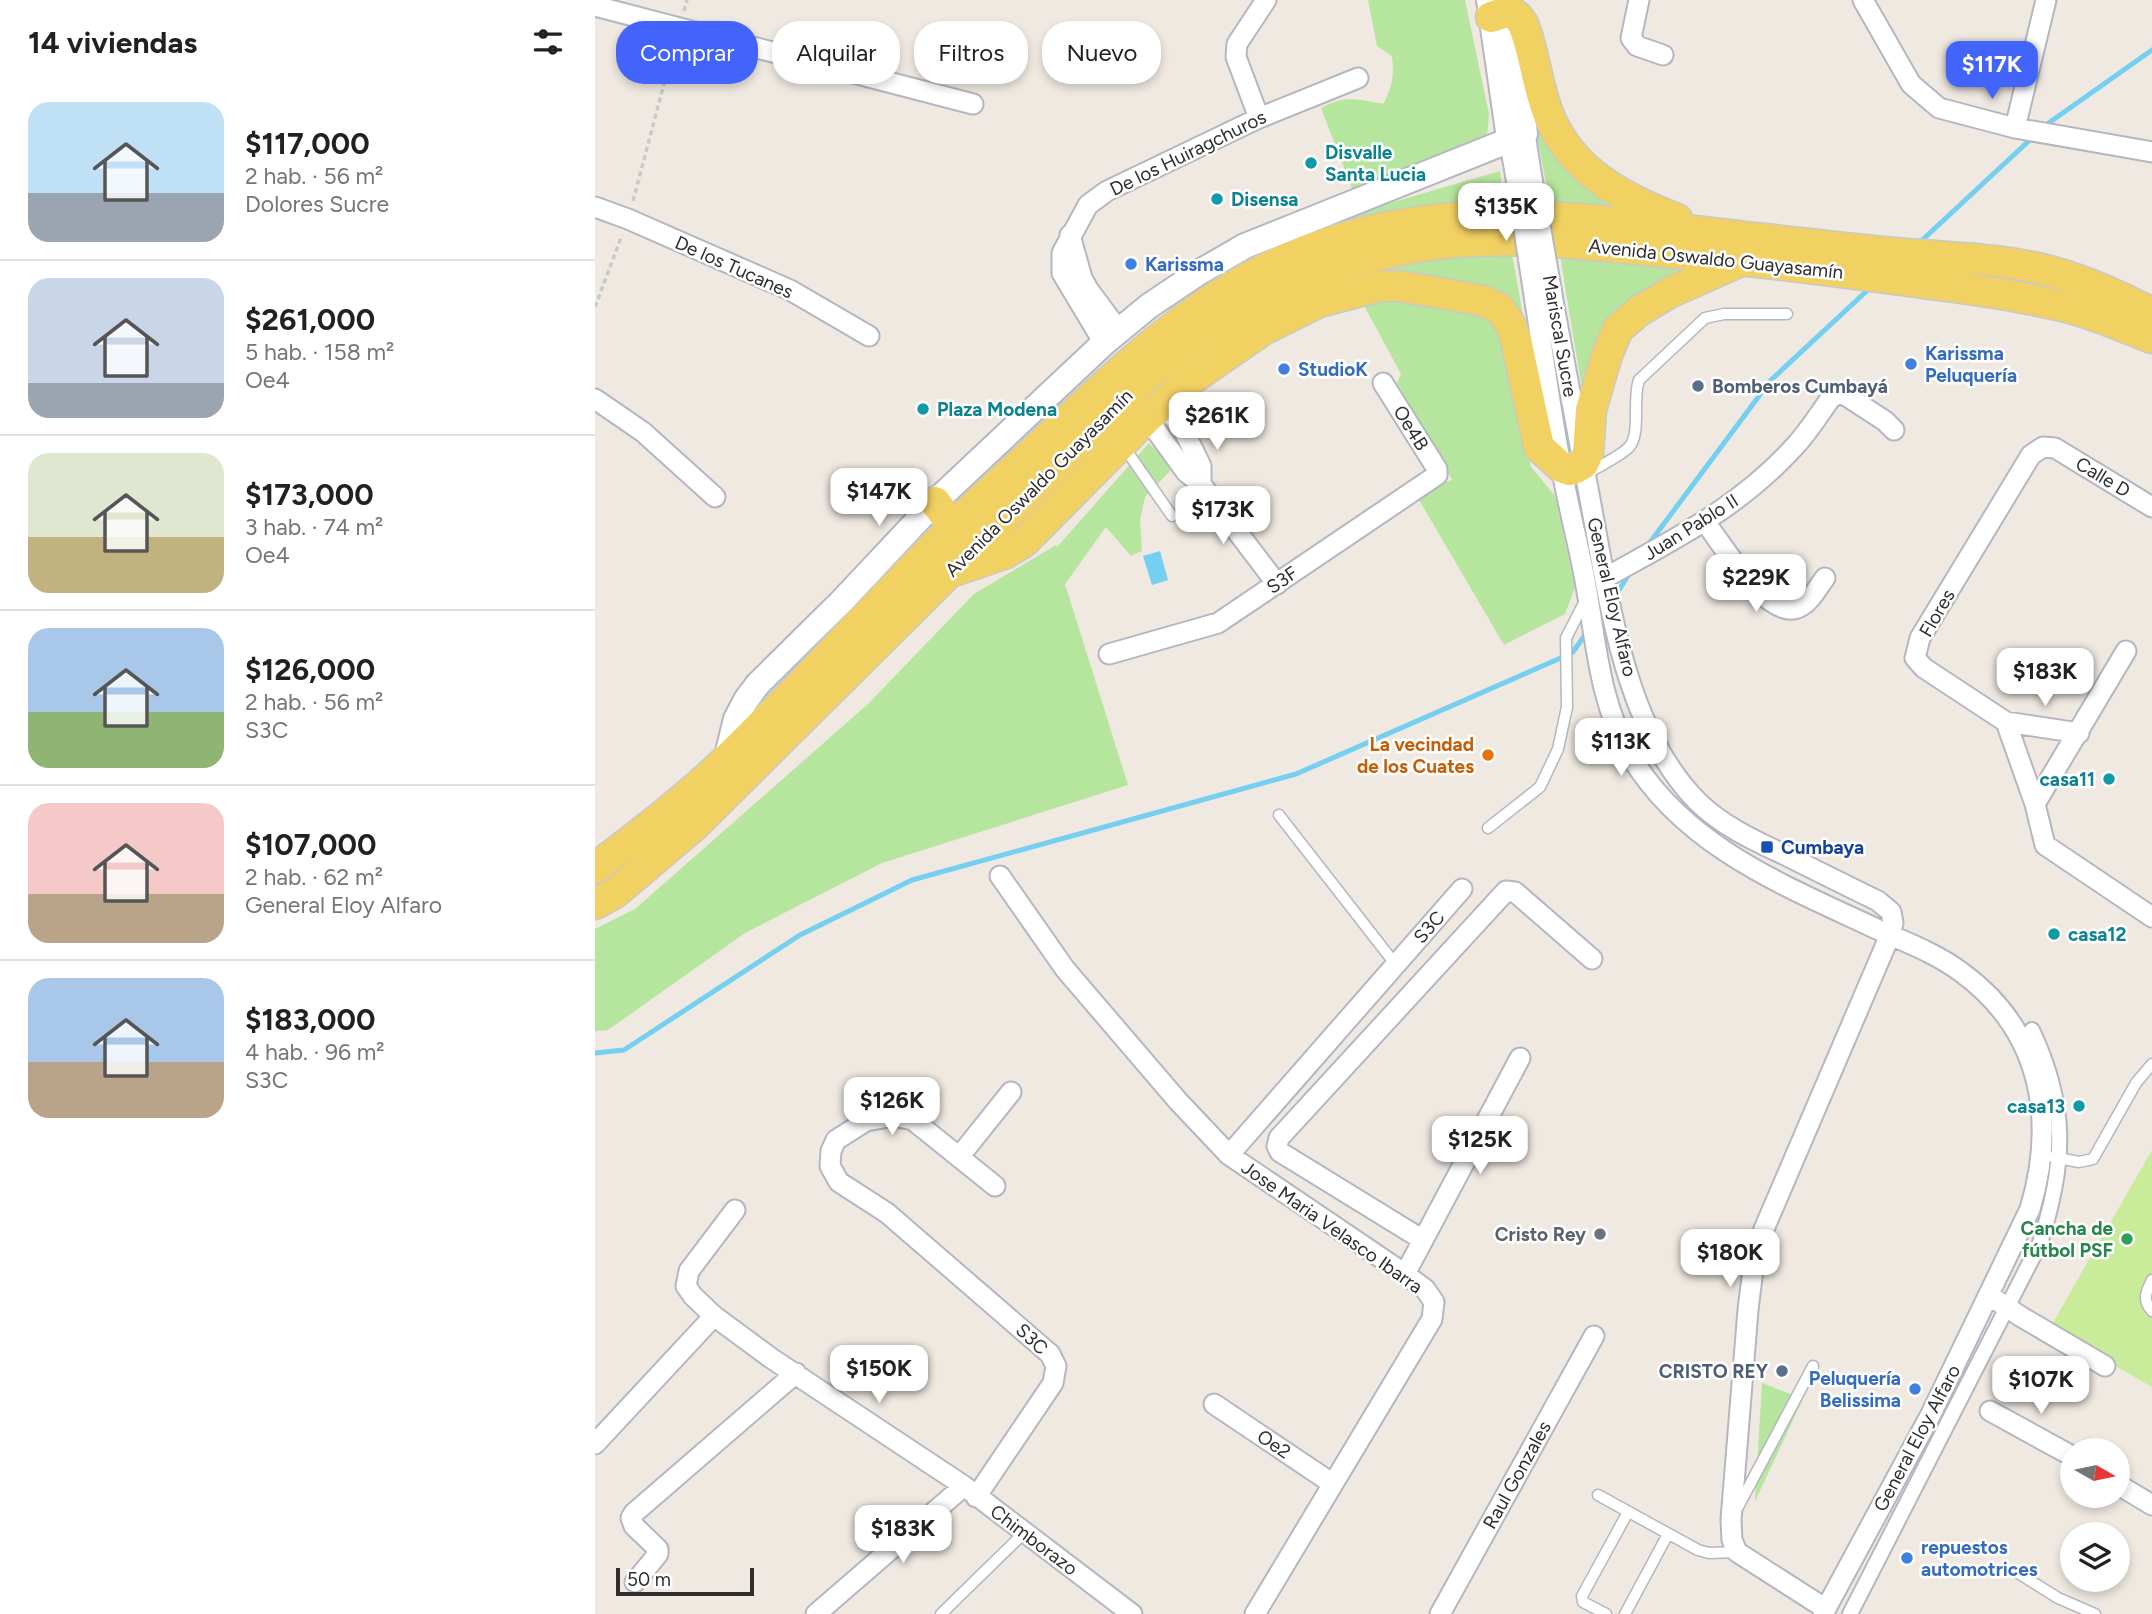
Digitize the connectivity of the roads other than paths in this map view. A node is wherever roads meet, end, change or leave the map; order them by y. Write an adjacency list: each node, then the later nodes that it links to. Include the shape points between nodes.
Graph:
1 (1266, 0): 10 (street, via 1236,49)
2 (1639, 0): 7 (street, via 1632,38 1637,46)
3 (1863, 0): 11 (street, via 1911,83 1939,108)
4 (2046, 0): 11 (street)
5 (595, 6): 9 (street)
6 (1499, 7): 12 (street, Mariscal Sucre); 15 (main road, via 1518,17 1525,30 1550,117 1580,163 1618,194)
7 (1663, 55)
8 (1358, 78): 10 (street, De los Huiragchuros)
9 (973, 104)
10 (1259, 118): 20 (street, De los Huiragchuros, via 1107,191 1088,205 1062,253 1062,272)
11 (2015, 128): 13 (street)
12 (1517, 136): 20 (street, via 1245,246 1188,279); 28 (street, Mariscal Sucre, bridge)
13 (2152, 152)
14 (595, 207): 19 (street, De los Tucanes, via 789,290)
15 (1717, 234): 17 (main road, Avenida Oswaldo Guayasamín, via 2011,263 2062,274); 35 (main road, Avenida Oswaldo Guayasamín, via 1565,217 1501,215 1384,227 1330,241 1229,286 1179,320)
16 (1743, 260): 21 (main road, Avenida Oswaldo Guayasamín, via 1980,290 2060,305); 28 (main road, via 1669,293 1618,329 1591,410 1588,453); 36 (main road, Avenida Oswaldo Guayasamín, via 1538,240 1469,241 1390,252 1284,287 1188,342 1146,377)
17 (2152, 313)
18 (1787, 314): 28 (lane, via 1705,318 1639,380 1634,438 1629,447)
19 (869, 336)
20 (1112, 337): 31 (street)
21 (2152, 338)
22 (1383, 383): 29 (street, Oe4B)
23 (596, 403): 30 (street, via 643,432)
24 (1156, 411): 26 (main road); 28 (main road, via 1188,382 1263,330 1319,302 1354,291 1399,286 1484,301 1500,309 1516,340 1536,440 1544,454); 39 (street, via 1186,472 1201,484)
25 (1893, 430): 34 (street, Juan Pablo II, via 1838,394 1780,462)
26 (1122, 444): 33 (lane); 36 (main road, via 1024,542 1004,555)
27 (2055, 448): 32 (street, Calle D); 43 (street, Flores, via 2043,447 2031,455 1920,638 1915,658)
28 (1576, 469): 38 (street, General Eloy Alfaro); 40 (street, General Eloy Alfaro, via 1574,523)
29 (1438, 473): 39 (street, S3F)
30 (715, 497)
31 (935, 502): 35 (main road); 45 (street, via 745,700)
32 (2152, 507)
33 (1172, 516)
34 (1706, 522): 37 (street, via 1755,588 1781,607 1792,610 1801,606); 38 (street, Juan Pablo II)
35 (953, 526): 45 (main road, Avenida Oswaldo Guayasamín)
36 (947, 574): 52 (main road, Avenida Oswaldo Guayasamín, via 694,826 615,893)
37 (1825, 578)
38 (1605, 579): 54 (street, General Eloy Alfaro, via 1635,694 1674,775 1731,828 1878,901 1891,912)
39 (1277, 584): 42 (street, S3F, via 1218,623)
40 (1588, 595): 48 (lane, via 1566,638 1567,707 1558,749 1540,787); 54 (street, General Eloy Alfaro, via 1599,673 1612,714 1630,754 1662,799 1734,858)
41 (2126, 651): 44 (street)
42 (1109, 654)
43 (2006, 722): 44 (street); 46 (street)
44 (2079, 733): 46 (street)
45 (726, 760): 49 (main road, Avenida Oswaldo Guayasamín, via 653,825)
46 (2035, 804): 53 (street, via 2045,845)
47 (1279, 815): 56 (lane)
48 (1487, 828)
49 (595, 868)
50 (1000, 876): 61 (street, Jose Maria Velasco Ibarra, via 1065,970)
51 (1462, 889): 56 (street, S3C)
52 (595, 904)
53 (2152, 917)
54 (1890, 935): 63 (street, General Eloy Alfaro, via 1960,970 2002,1010 2032,1063); 87 (street, via 1764,1229 1753,1269)
55 (1593, 959): 66 (street, via 1515,892 1506,891 1279,1138 1280,1152)
56 (1396, 965): 61 (street, S3C)
57 (2032, 1030): 63 (street, via 2057,1096)
58 (1520, 1058): 66 (street)
59 (2152, 1063): 63 (lane, via 2093,1159 2079,1162)
60 (1011, 1092): 62 (street)
61 (1229, 1155): 67 (street, Jose Maria Velasco Ibarra)
62 (959, 1157): 64 (street); 82 (street, S3C, via 913,1120 894,1116 866,1121 836,1140 830,1166 839,1182 887,1213 1050,1354 1056,1366 1053,1383)
63 (2050, 1157): 69 (street, General Eloy Alfaro); 70 (street, via 2052,1206 2040,1243)
64 (995, 1186)
65 (735, 1210): 72 (street, Chimborazo, via 689,1271 686,1286)
66 (1423, 1240): 67 (street)
67 (1405, 1274): 81 (street, Jose Maria Velasco Ibarra, via 1425,1289 1433,1302 1432,1319)
68 (2152, 1280): 71 (lane, via 2145,1294)
69 (1990, 1296): 70 (street); 93 (street, General Eloy Alfaro)
70 (2007, 1307): 75 (street); 101 (street)
71 (2152, 1311)
72 (714, 1316): 76 (street, Chimborazo); 79 (street)
73 (1594, 1336): 98 (street, Raul Gonzales)
74 (1813, 1366): 87 (lane)
75 (2105, 1366)
76 (796, 1373): 82 (street, Chimborazo); 92 (street, via 634,1513 634,1525 658,1549)
77 (1214, 1404): 81 (street, Oe2)
78 (1990, 1411): 80 (street)
79 (595, 1444)
80 (2060, 1449)
81 (1333, 1484): 97 (street, Jose Maria Velasco Ibarra)
82 (970, 1492): 88 (street, Chimborazo); 94 (street, S3C)
83 (2130, 1492): 85 (street)
84 (1598, 1495): 86 (lane)
85 (2152, 1505)
86 (1628, 1512): 89 (lane); 99 (lane, via 1582,1596 1583,1602)
87 (1731, 1520): 90 (street)
88 (1024, 1533): 95 (lane); 96 (street, Chimborazo)
89 (1668, 1534): 90 (lane, via 1709,1553); 100 (lane)
90 (1737, 1552): 93 (street)
91 (2015, 1571): 102 (lane)
92 (635, 1582)
93 (1824, 1612)
94 (815, 1614)
95 (941, 1614)
96 (1132, 1614)
97 (1255, 1614)
98 (1440, 1614)
99 (1606, 1614)
100 (1625, 1614)
101 (1850, 1614)
102 (2095, 1614)

